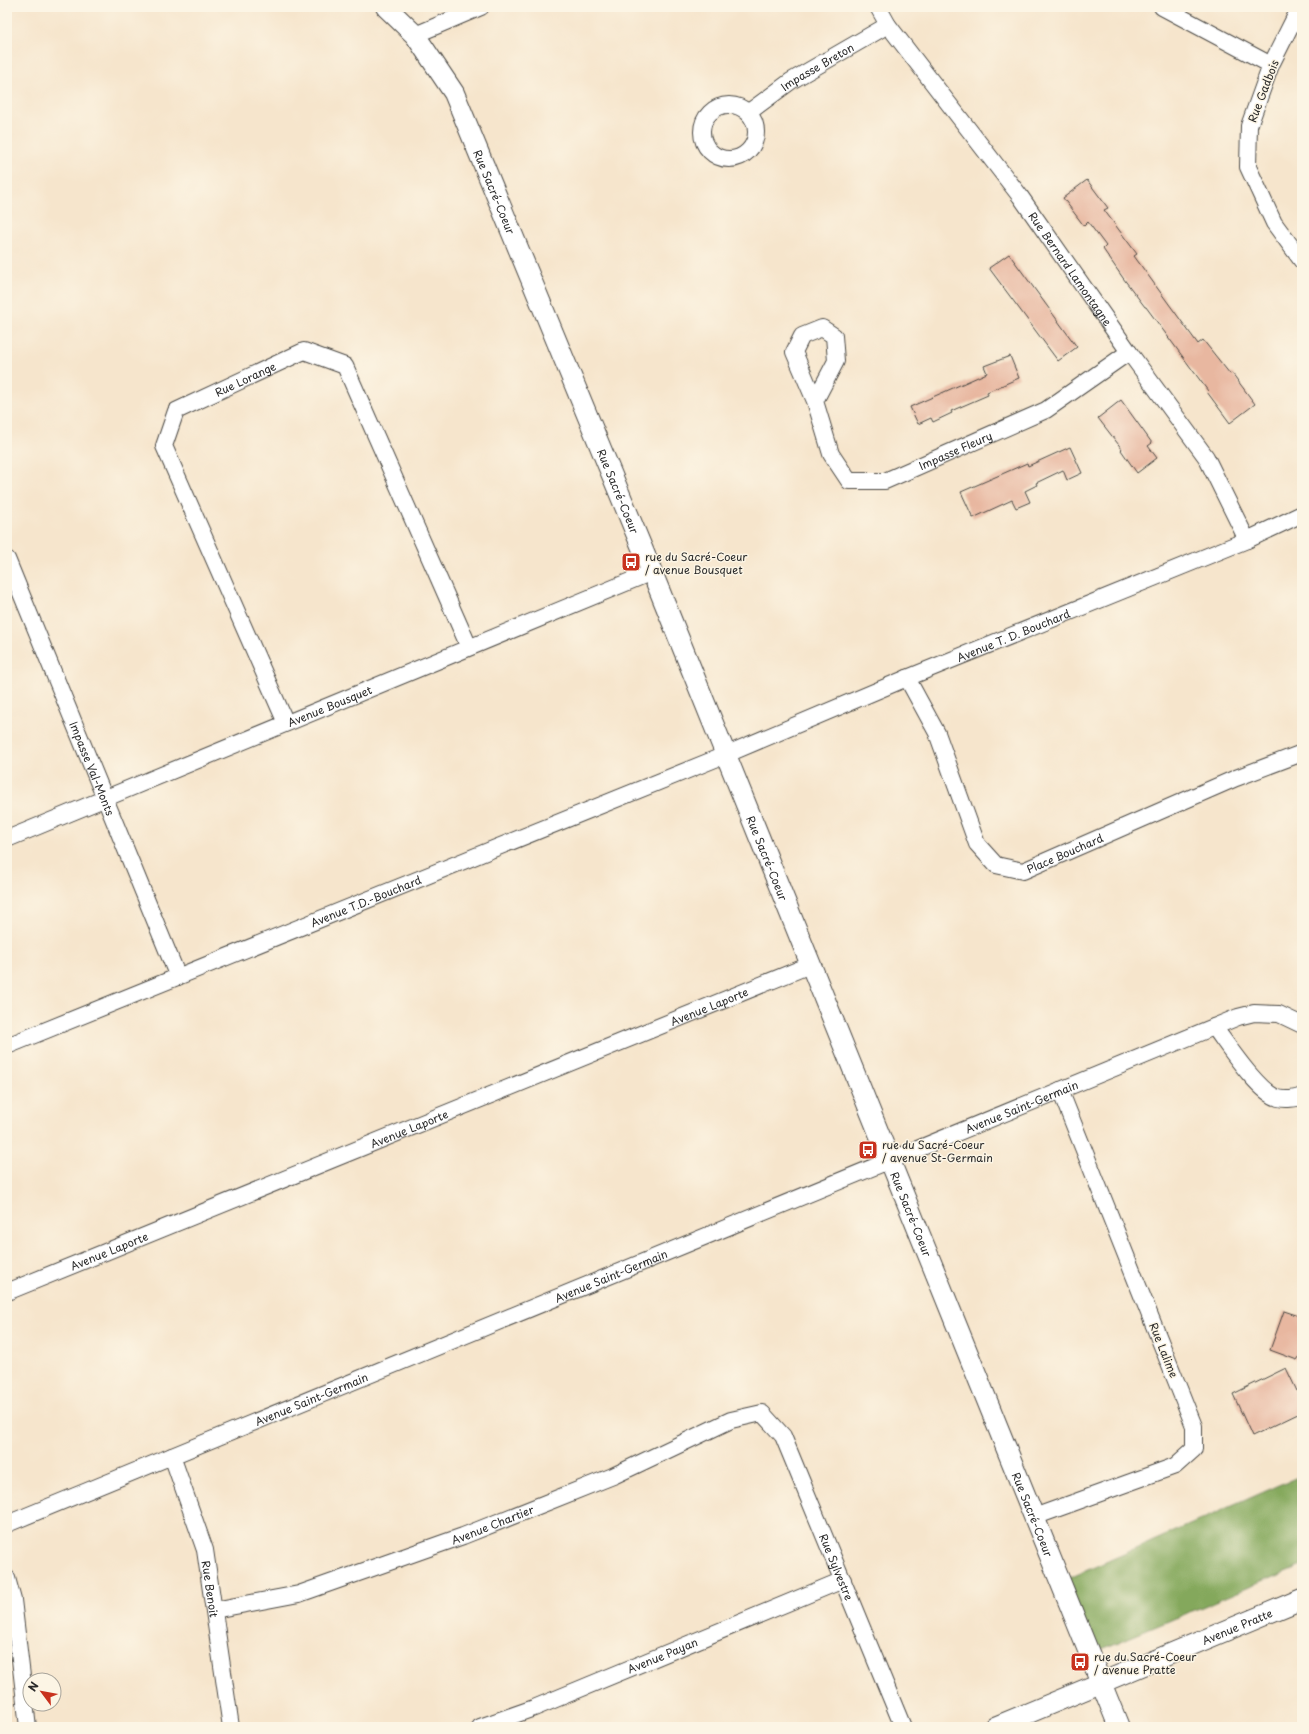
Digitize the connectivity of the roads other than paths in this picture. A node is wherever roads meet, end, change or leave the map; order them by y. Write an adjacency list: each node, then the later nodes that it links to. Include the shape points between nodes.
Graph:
1 (386, 7): 7 (street, Rue Sacré-Coeur)
2 (481, 7): 7 (street)
3 (878, 7): 6 (street, Rue Bernard Lamontagne)
4 (1162, 7): 8 (street)
5 (1300, 7): 8 (street, Rue Gadbois)
6 (888, 25): 9 (street, Impasse Breton, via 791,80); 11 (street, Rue Bernard Lamontagne, via 1020,196)
7 (414, 35): 16 (street, Rue Sacré-Coeur, via 454,93)
8 (1271, 66): 10 (street, Rue Gadbois, via 1249,126 1248,168 1274,223)
9 (749, 112)
10 (1302, 261)
11 (1129, 352): 12 (street, Impasse Fleury, via 1046,410 885,481 850,481 831,454); 14 (street, Rue Bernard Lamontagne, via 1206,457)
12 (815, 402)
13 (1302, 514): 14 (street, Avenue T. D. Bouchard)
14 (1247, 540): 18 (street, Avenue T. D. Bouchard)
15 (7, 559): 22 (street, Impasse Val-Monts)
16 (652, 572): 17 (street, Avenue Bousquet); 21 (street, Rue Sacré-Coeur)
17 (469, 647): 19 (street, Avenue Bousquet); 19 (street, Rue Lorange, via 345,366 304,351 176,411 164,446)
18 (908, 678): 20 (street, Place Bouchard, via 937,733 977,844 996,865 1023,870 1236,778); 21 (street, Avenue T. D. Bouchard)
19 (286, 723): 22 (street, Avenue Bousquet)
20 (1302, 753)
21 (725, 755): 24 (street, Rue Sacré-Coeur); 25 (street, Avenue T.D.-Bouchard)
22 (106, 799): 23 (street, Avenue Bousquet); 25 (street, Impasse Val-Monts)
23 (7, 839)
24 (810, 965): 31 (street, Rue Sacré-Coeur); 32 (street, Avenue Laporte)
25 (178, 977): 28 (street, Avenue T.D.-Bouchard)
26 (1302, 1025): 27 (street, Avenue Saint-Germain, via 1279,1014 1254,1013)
27 (1214, 1027): 29 (street, Avenue Saint-Germain); 30 (street, via 1256,1083 1278,1098 1297,1099)
28 (7, 1046)
29 (1060, 1090): 31 (street, Avenue Saint-Germain); 35 (street, Rue Lalime, via 1194,1426 1194,1449 1175,1466)
30 (1302, 1096)
31 (889, 1160): 34 (street, Avenue Saint-Germain); 35 (street, Rue Sacré-Coeur)
32 (7, 1292)
33 (762, 1413): 38 (street, Rue Sylvestre, via 783,1436); 40 (street, Avenue Chartier, via 731,1420 613,1476 463,1536 299,1594)
34 (172, 1456): 36 (street, Avenue Saint-Germain); 40 (street, Rue Benoit, via 205,1550)
35 (1034, 1517): 41 (street, Rue Sacré-Coeur)
36 (7, 1524)
37 (7, 1578): 42 (street, via 13,1600)
38 (843, 1580): 44 (street, Avenue Payan, via 534,1708); 45 (street, Rue Sylvestre)
39 (1302, 1599): 41 (street, Avenue Pratte)
40 (214, 1610): 43 (street, Rue Benoit)
41 (1102, 1682): 46 (street, Avenue Pratte); 47 (street, Rue Sacré-Coeur)
42 (28, 1727)
43 (231, 1727)
44 (480, 1727)
45 (903, 1727)
46 (995, 1727)
47 (1119, 1727)

